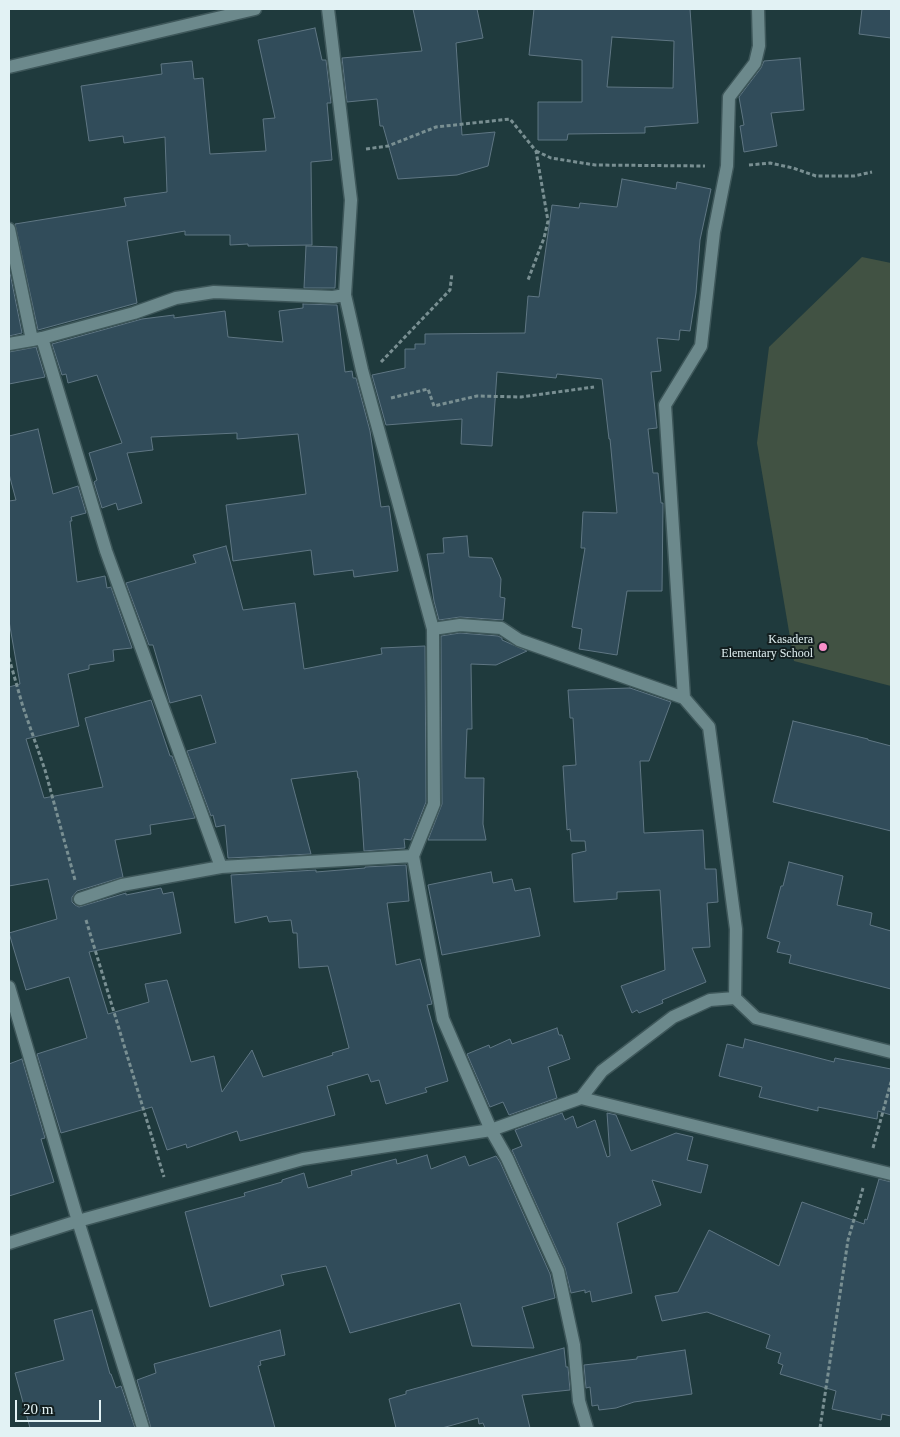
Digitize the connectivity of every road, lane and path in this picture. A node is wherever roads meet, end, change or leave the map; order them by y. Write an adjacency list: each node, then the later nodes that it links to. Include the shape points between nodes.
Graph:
1 (255, 9): 4 (street)
2 (328, 9): 5 (street)
3 (758, 9): 17 (street, via 759,46 755,63 729,97 727,166 714,232 701,346 665,405)
4 (9, 67)
5 (346, 153): 8 (path, via 388,146 436,127 510,120 536,151 548,221); 9 (street, via 351,200)
6 (9, 229): 10 (street)
7 (452, 273): 12 (path, via 450,290 382,362)
8 (528, 280)
9 (345, 295): 10 (street, via 214,292 176,298 134,314); 12 (street)
10 (37, 339): 11 (street); 19 (street, via 106,551)
11 (9, 344)
12 (362, 370): 14 (street)
13 (594, 387): 14 (path, via 521,397 477,396 434,406 428,389)
14 (371, 403): 15 (street)
15 (433, 629): 17 (street, via 460,625 501,628 519,640); 18 (street, via 434,804)
16 (9, 658): 20 (path, via 45,770)
17 (684, 698): 22 (street, via 709,727 736,929)
18 (413, 856): 19 (street); 26 (street, via 443,1019)
19 (221, 867): 20 (street, via 122,886)
20 (80, 899): 29 (path)
21 (9, 987): 30 (street)
22 (735, 998): 23 (street, via 756,1018); 25 (street, via 710,1000 673,1017 602,1071)
23 (891, 1052)
24 (891, 1082): 27 (path)
25 (581, 1098): 26 (street); 27 (street)
26 (491, 1130): 29 (street, via 302,1158); 33 (street, via 558,1271 574,1345 579,1401)
27 (868, 1168): 28 (street); 34 (path, via 848,1240)
28 (891, 1174)
29 (169, 1196): 30 (street)
30 (78, 1221): 31 (street); 32 (street)
31 (9, 1243)
32 (143, 1428)
33 (587, 1428)
34 (820, 1428)

